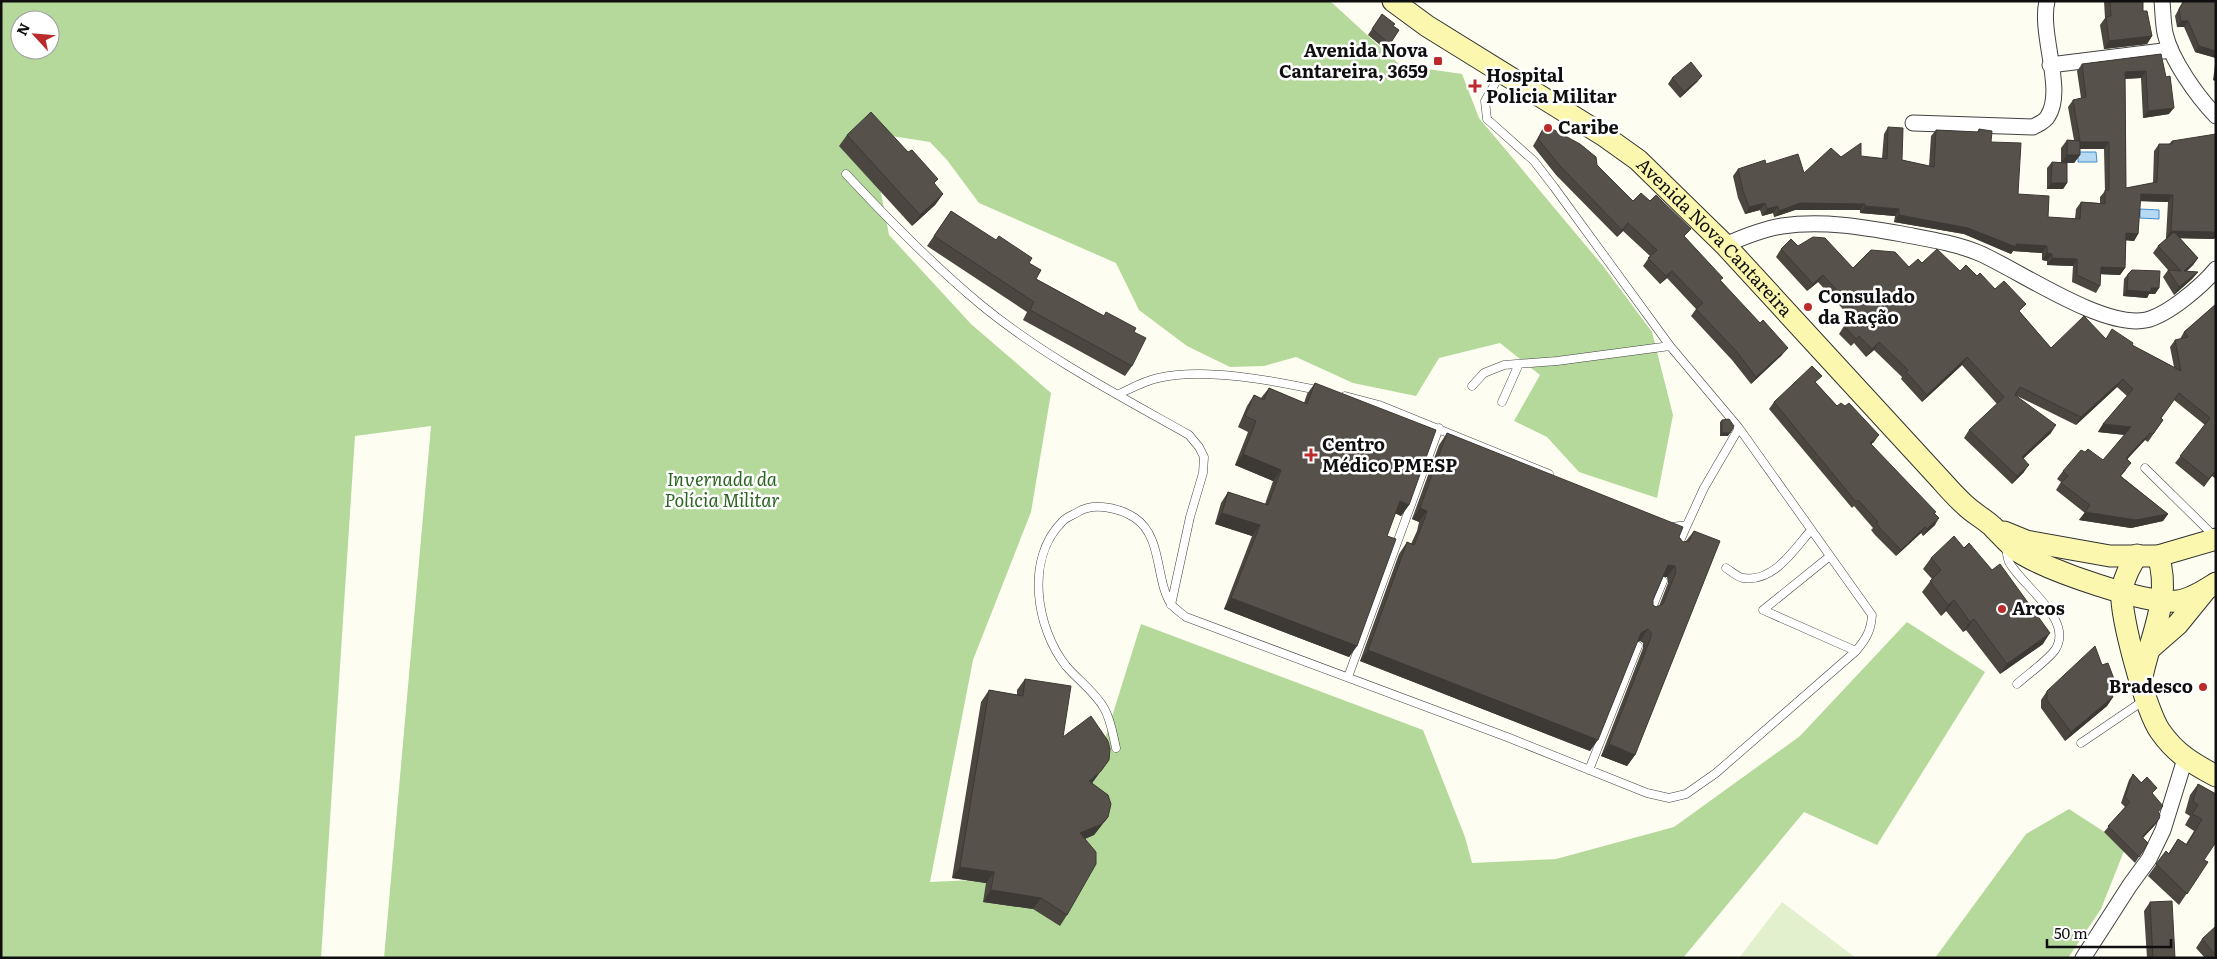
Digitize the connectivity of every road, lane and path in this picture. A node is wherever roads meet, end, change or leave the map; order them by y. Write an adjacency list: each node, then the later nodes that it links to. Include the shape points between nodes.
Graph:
1 (1393, 1): 6 (main road, Avenida Nova Cantareira)
2 (2047, 1): 5 (street, via 2045,22)
3 (2162, 1): 4 (street, via 2165,33)
4 (2171, 50): 5 (street); 7 (street, via 2204,104)
5 (2050, 66): 8 (street, via 2053,104 2048,117 2040,124)
6 (1500, 73): 10 (main road, Avenida Nova Cantareira, via 1638,160); 12 (lane, via 1486,101 1486,119 1534,161)
7 (2216, 116)
8 (1912, 124)
9 (846, 174): 15 (lane, via 980,304 1062,363)
10 (1725, 245): 11 (street, via 1781,226 1816,223 1869,228 1934,240 1978,253 2094,311 2120,319 2146,320 2172,308); 24 (main road, Avenida Nova Cantareira, via 1941,480)
11 (2216, 269)
12 (1670, 346): 13 (lane); 18 (lane)
13 (1519, 364): 14 (lane, via 1504,365 1484,373); 16 (lane)
14 (1472, 386)
15 (1120, 394): 17 (lane, via 1143,382 1192,375 1279,381 1379,405); 35 (lane, via 1189,435 1204,457)
16 (1502, 402)
17 (1439, 428): 20 (lane); 40 (lane)
18 (1739, 428): 22 (lane); 23 (lane)
19 (2145, 468): 25 (lane)
20 (1553, 476)
21 (1661, 523): 22 (lane, via 1670,527)
22 (1687, 525): 26 (lane)
23 (1811, 530): 28 (lane); 30 (lane, via 1786,560 1762,578 1741,578)
24 (1998, 533): 27 (main road, Avenida Nova Cantareira, via 2110,556); 33 (main road, Avenida Nova Cantareira, via 2019,552 2041,564); 41 (lane, via 2008,561 2055,616 2059,634 2056,649)
25 (2216, 538): 29 (main road, Avenida Nova Cantareira)
26 (1677, 548)
27 (2137, 555): 29 (main road, Avenida Nova Cantareira); 33 (main road, via 2125,577)
28 (1830, 556): 38 (lane, via 1872,615 1867,638); 38 (lane, via 1763,610)
29 (2158, 556): 34 (main road, via 2164,580)
30 (1726, 568)
31 (1663, 581): 36 (lane)
32 (2211, 586): 34 (main road, Avenida Nova Cantareira, via 2178,601); 39 (main road, via 2178,624)
33 (2122, 592): 34 (main road, Avenida Nova Cantareira); 42 (main road)
34 (2163, 600): 39 (main road)
35 (1172, 605): 40 (lane, via 1186,617); 44 (lane, via 1152,540 1137,519 1113,508 1083,509 1062,521 1048,542 1040,565 1039,590 1048,635 1065,665 1104,708)
36 (1650, 613)
37 (1638, 646): 46 (lane)
38 (1856, 651): 46 (lane, via 1716,773 1686,794 1669,798 1647,794)
39 (2147, 651): 42 (main road)
40 (1348, 677): 46 (lane)
41 (2017, 684)
42 (2143, 692): 43 (lane); 45 (main road, via 2159,730)
43 (2081, 743)
44 (1116, 748)
45 (2185, 759): 47 (main road); 48 (street, via 2163,830 2150,859)
46 (1589, 770)
47 (2216, 776)
48 (2083, 958)

